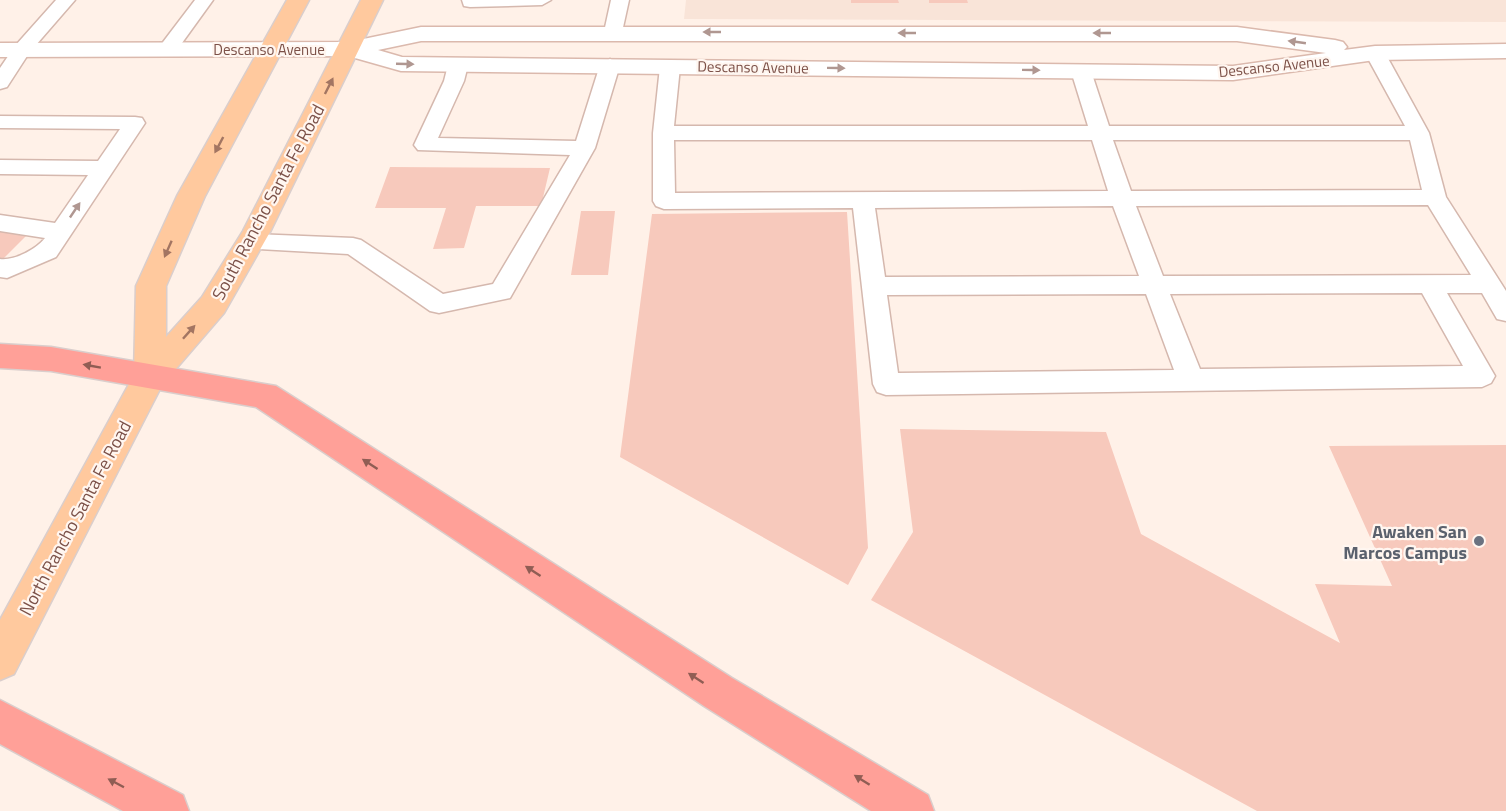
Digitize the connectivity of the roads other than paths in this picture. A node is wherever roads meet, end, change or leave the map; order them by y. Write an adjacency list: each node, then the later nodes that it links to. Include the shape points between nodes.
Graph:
1 (66, 0): 10 (lane)
2 (204, 0): 11 (lane)
3 (298, 0): 12 (main road)
4 (372, 0): 9 (main road, South Rancho Santa Fe Road)
5 (471, 0): 6 (lane)
6 (542, 0)
7 (620, 0): 8 (lane)
8 (613, 32): 9 (street, via 421,34); 14 (street, one-way to 8, via 1237,34)
9 (349, 49): 12 (street, Descanso Avenue); 15 (street, Descanso Avenue, one-way to 15, via 392,63); 32 (main road, South Rancho Santa Fe Road, one-way to 9)
10 (11, 50): 11 (street, Descanso Avenue); 19 (lane)
11 (167, 50): 12 (street, Descanso Avenue)
12 (269, 50): 40 (main road, one-way to 40, via 191,196 151,286)
13 (1506, 51): 14 (street, Descanso Avenue)
14 (1375, 53): 18 (street, Descanso Avenue, via 1233,73); 23 (lane)
15 (458, 65): 16 (street, Descanso Avenue); 24 (lane, via 425,146)
16 (610, 65): 17 (street, Descanso Avenue); 24 (lane)
17 (670, 67): 18 (street, Descanso Avenue, one-way to 18); 21 (lane)
18 (1081, 71): 22 (lane)
19 (0, 83)
20 (0, 122): 26 (lane, via 135,123)
21 (663, 133): 22 (lane); 29 (lane, via 664,201)
22 (1100, 133): 23 (lane); 28 (lane)
23 (1419, 133): 27 (lane)
24 (584, 148): 32 (lane, via 501,292 439,304 353,246)
25 (0, 167): 26 (lane)
26 (104, 168): 31 (lane, one-way to 26)
27 (1435, 198): 28 (lane); 34 (lane)
28 (1122, 199): 29 (lane); 35 (lane)
29 (863, 200): 37 (lane)
30 (0, 223): 31 (lane)
31 (60, 232): 33 (lane, via 48,251)
32 (250, 242): 40 (main road, South Rancho Santa Fe Road, one-way to 32, via 213,305)
33 (0, 268)
34 (1489, 284): 36 (lane); 38 (lane)
35 (1153, 285): 36 (lane); 37 (lane); 41 (lane)
36 (1430, 285): 41 (lane, via 1482,376)
37 (873, 286): 41 (lane, via 886,384)
38 (1506, 312)
39 (0, 356): 40 (highway, one-way to 39, via 51,359)
40 (150, 376): 42 (main road, North Rancho Santa Fe Road); 45 (highway, one-way to 40, via 718,692 264,395)
41 (1191, 381)
42 (0, 660)
43 (0, 721): 44 (highway, one-way to 43)
44 (167, 811)
45 (912, 811)

